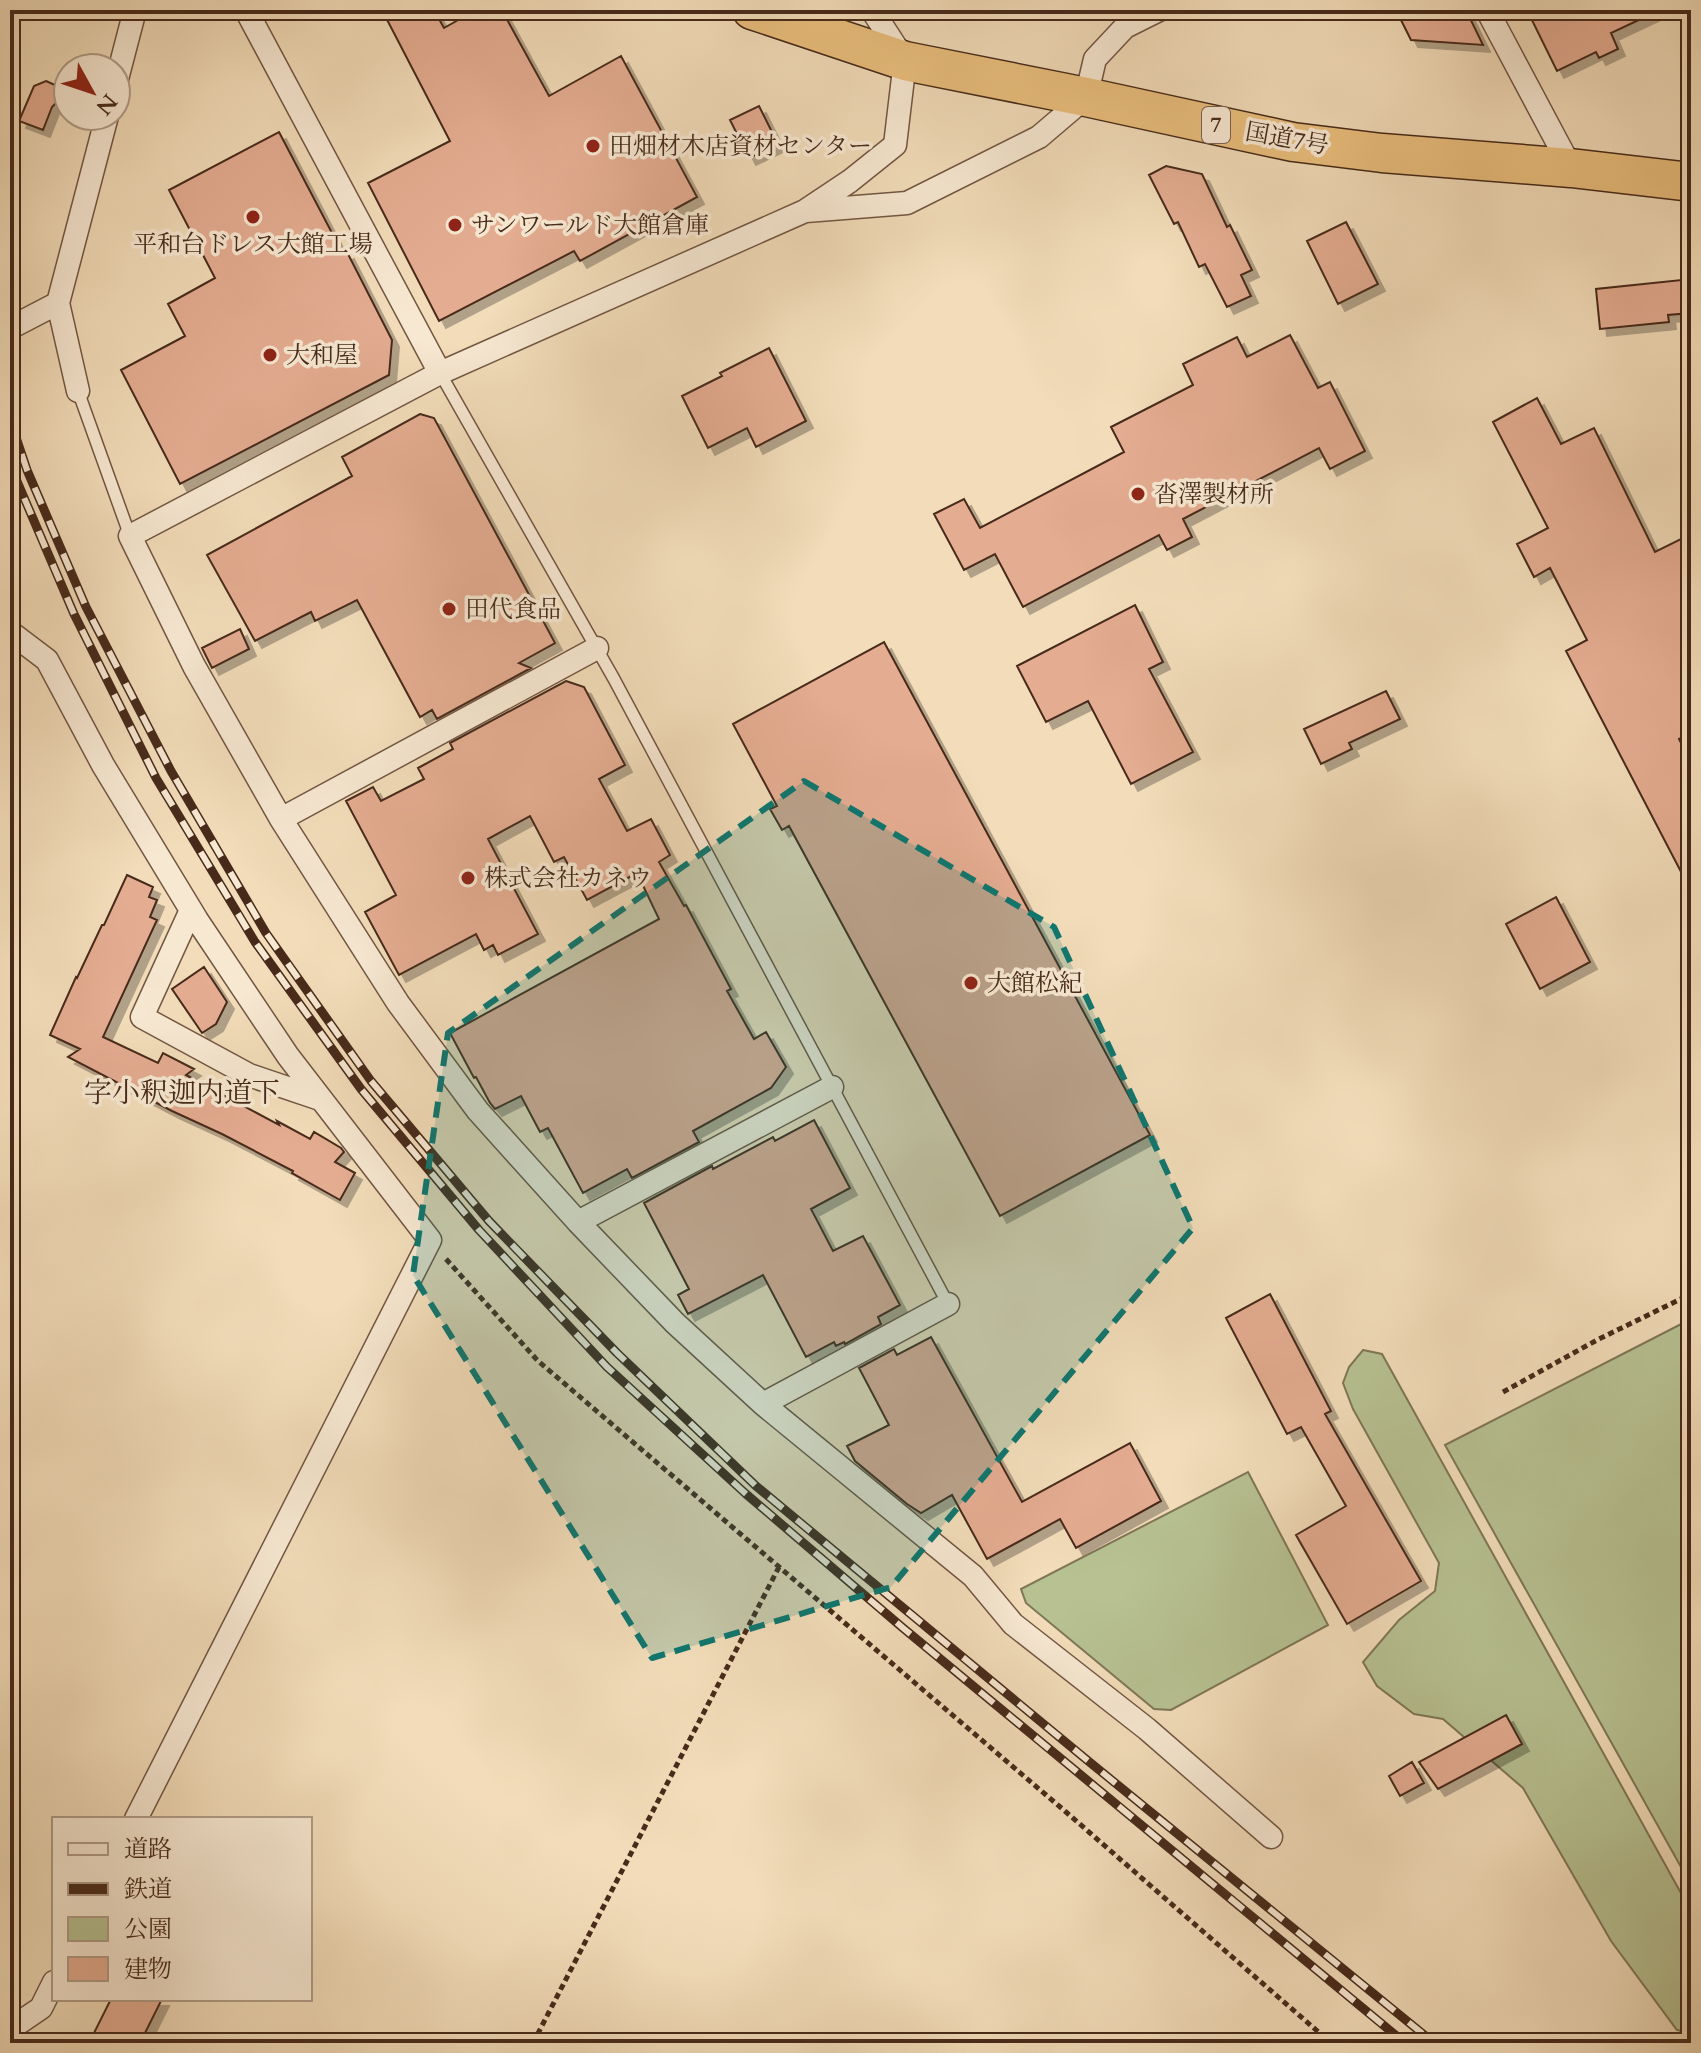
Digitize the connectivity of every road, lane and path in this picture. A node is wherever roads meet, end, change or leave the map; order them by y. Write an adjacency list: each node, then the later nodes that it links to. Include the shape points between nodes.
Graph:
1 (135, 10): 7 (street)
2 (246, 10): 16 (street)
3 (752, 10): 8 (highway, 国道7号 / 7)
4 (872, 10): 8 (street)
5 (1159, 10): 9 (street, via 1125,27 1095,59)
6 (1495, 12): 11 (street)
7 (124, 52)
8 (905, 61): 9 (highway, 国道7号 / 7); 13 (street, via 895,145)
9 (1086, 97): 11 (highway, 国道7号 / 7, via 1293,142); 13 (street, via 1039,137 907,203)
10 (103, 132): 14 (street)
11 (1571, 168): 12 (highway, 国道7号 / 7)
12 (1691, 182)
13 (805, 211): 16 (street)
14 (58, 303): 15 (street); 17 (street)
15 (10, 328)
16 (440, 373): 18 (street); 20 (lane)
17 (78, 391): 18 (lane)
18 (130, 536): 21 (street, via 194,666)
19 (10, 632): 22 (street, via 47,660)
20 (597, 648): 21 (street); 23 (lane)
21 (281, 819): 25 (street, via 398,1003 478,1111)
22 (191, 910): 24 (street); 24 (street, via 142,1017 249,1075)
23 (832, 1087): 25 (street); 28 (lane)
24 (321, 1100): 26 (street)
25 (578, 1222): 30 (street)
26 (430, 1240): 31 (path, via 538,1361); 32 (street)
27 (1691, 1294): 29 (path)
28 (948, 1304): 30 (street)
29 (1503, 1392)
30 (763, 1404): 33 (street, via 973,1576 1013,1624 1147,1729)
31 (779, 1567): 36 (path); 37 (path)
32 (137, 1817)
33 (1271, 1837)
34 (52, 1986): 35 (street, via 41,2008)
35 (10, 2029)
36 (533, 2043)
37 (1331, 2043)

